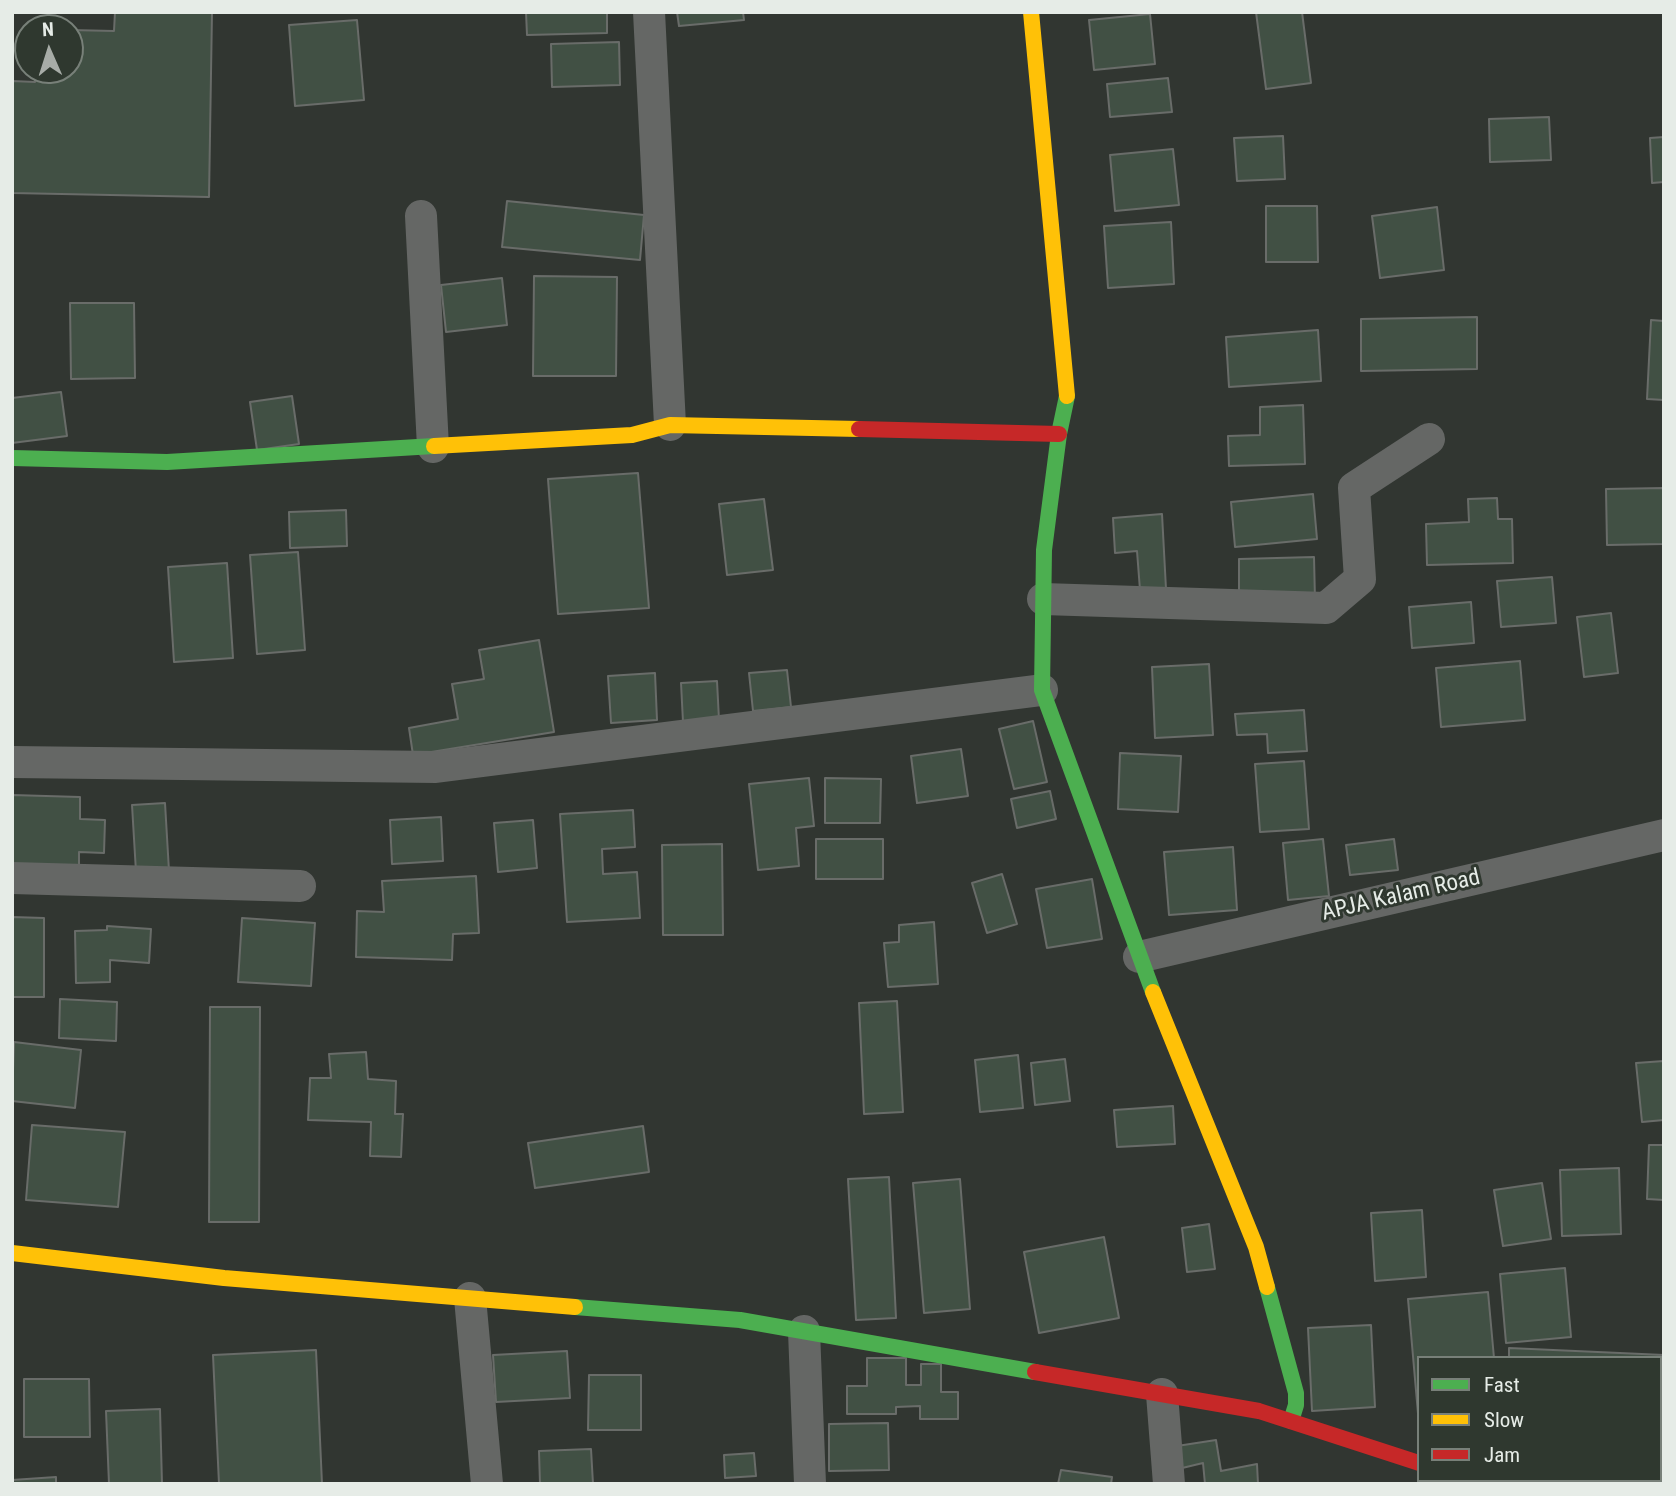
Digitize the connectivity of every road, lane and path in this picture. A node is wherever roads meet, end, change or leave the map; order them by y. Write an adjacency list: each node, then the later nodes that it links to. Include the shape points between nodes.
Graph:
1 (649, 12): 4 (street)
2 (1031, 12): 5 (street, via 1067,399)
3 (421, 216): 7 (street)
4 (670, 425): 5 (street); 7 (street, via 632,435)
5 (1059, 434): 9 (street, via 1044,551)
6 (1429, 439): 9 (street, via 1354,488 1360,579 1326,608)
7 (433, 447): 8 (street, via 167,462)
8 (12, 458)
9 (1043, 599): 10 (street)
10 (1042, 690): 11 (street, via 436,767); 15 (street)
11 (12, 762)
12 (1664, 835): 15 (street, APJA Kalam Road)
13 (12, 878): 14 (street)
14 (300, 886)
15 (1139, 957): 20 (street, via 1256,1247 1296,1393)
16 (12, 1253): 17 (street, via 224,1278)
17 (470, 1298): 18 (street, via 740,1320); 22 (street)
18 (804, 1331): 19 (street); 23 (street)
19 (1162, 1394): 20 (street); 24 (street)
20 (1291, 1421): 21 (street)
21 (1417, 1462)
22 (487, 1484)
23 (810, 1484)
24 (1168, 1484)

